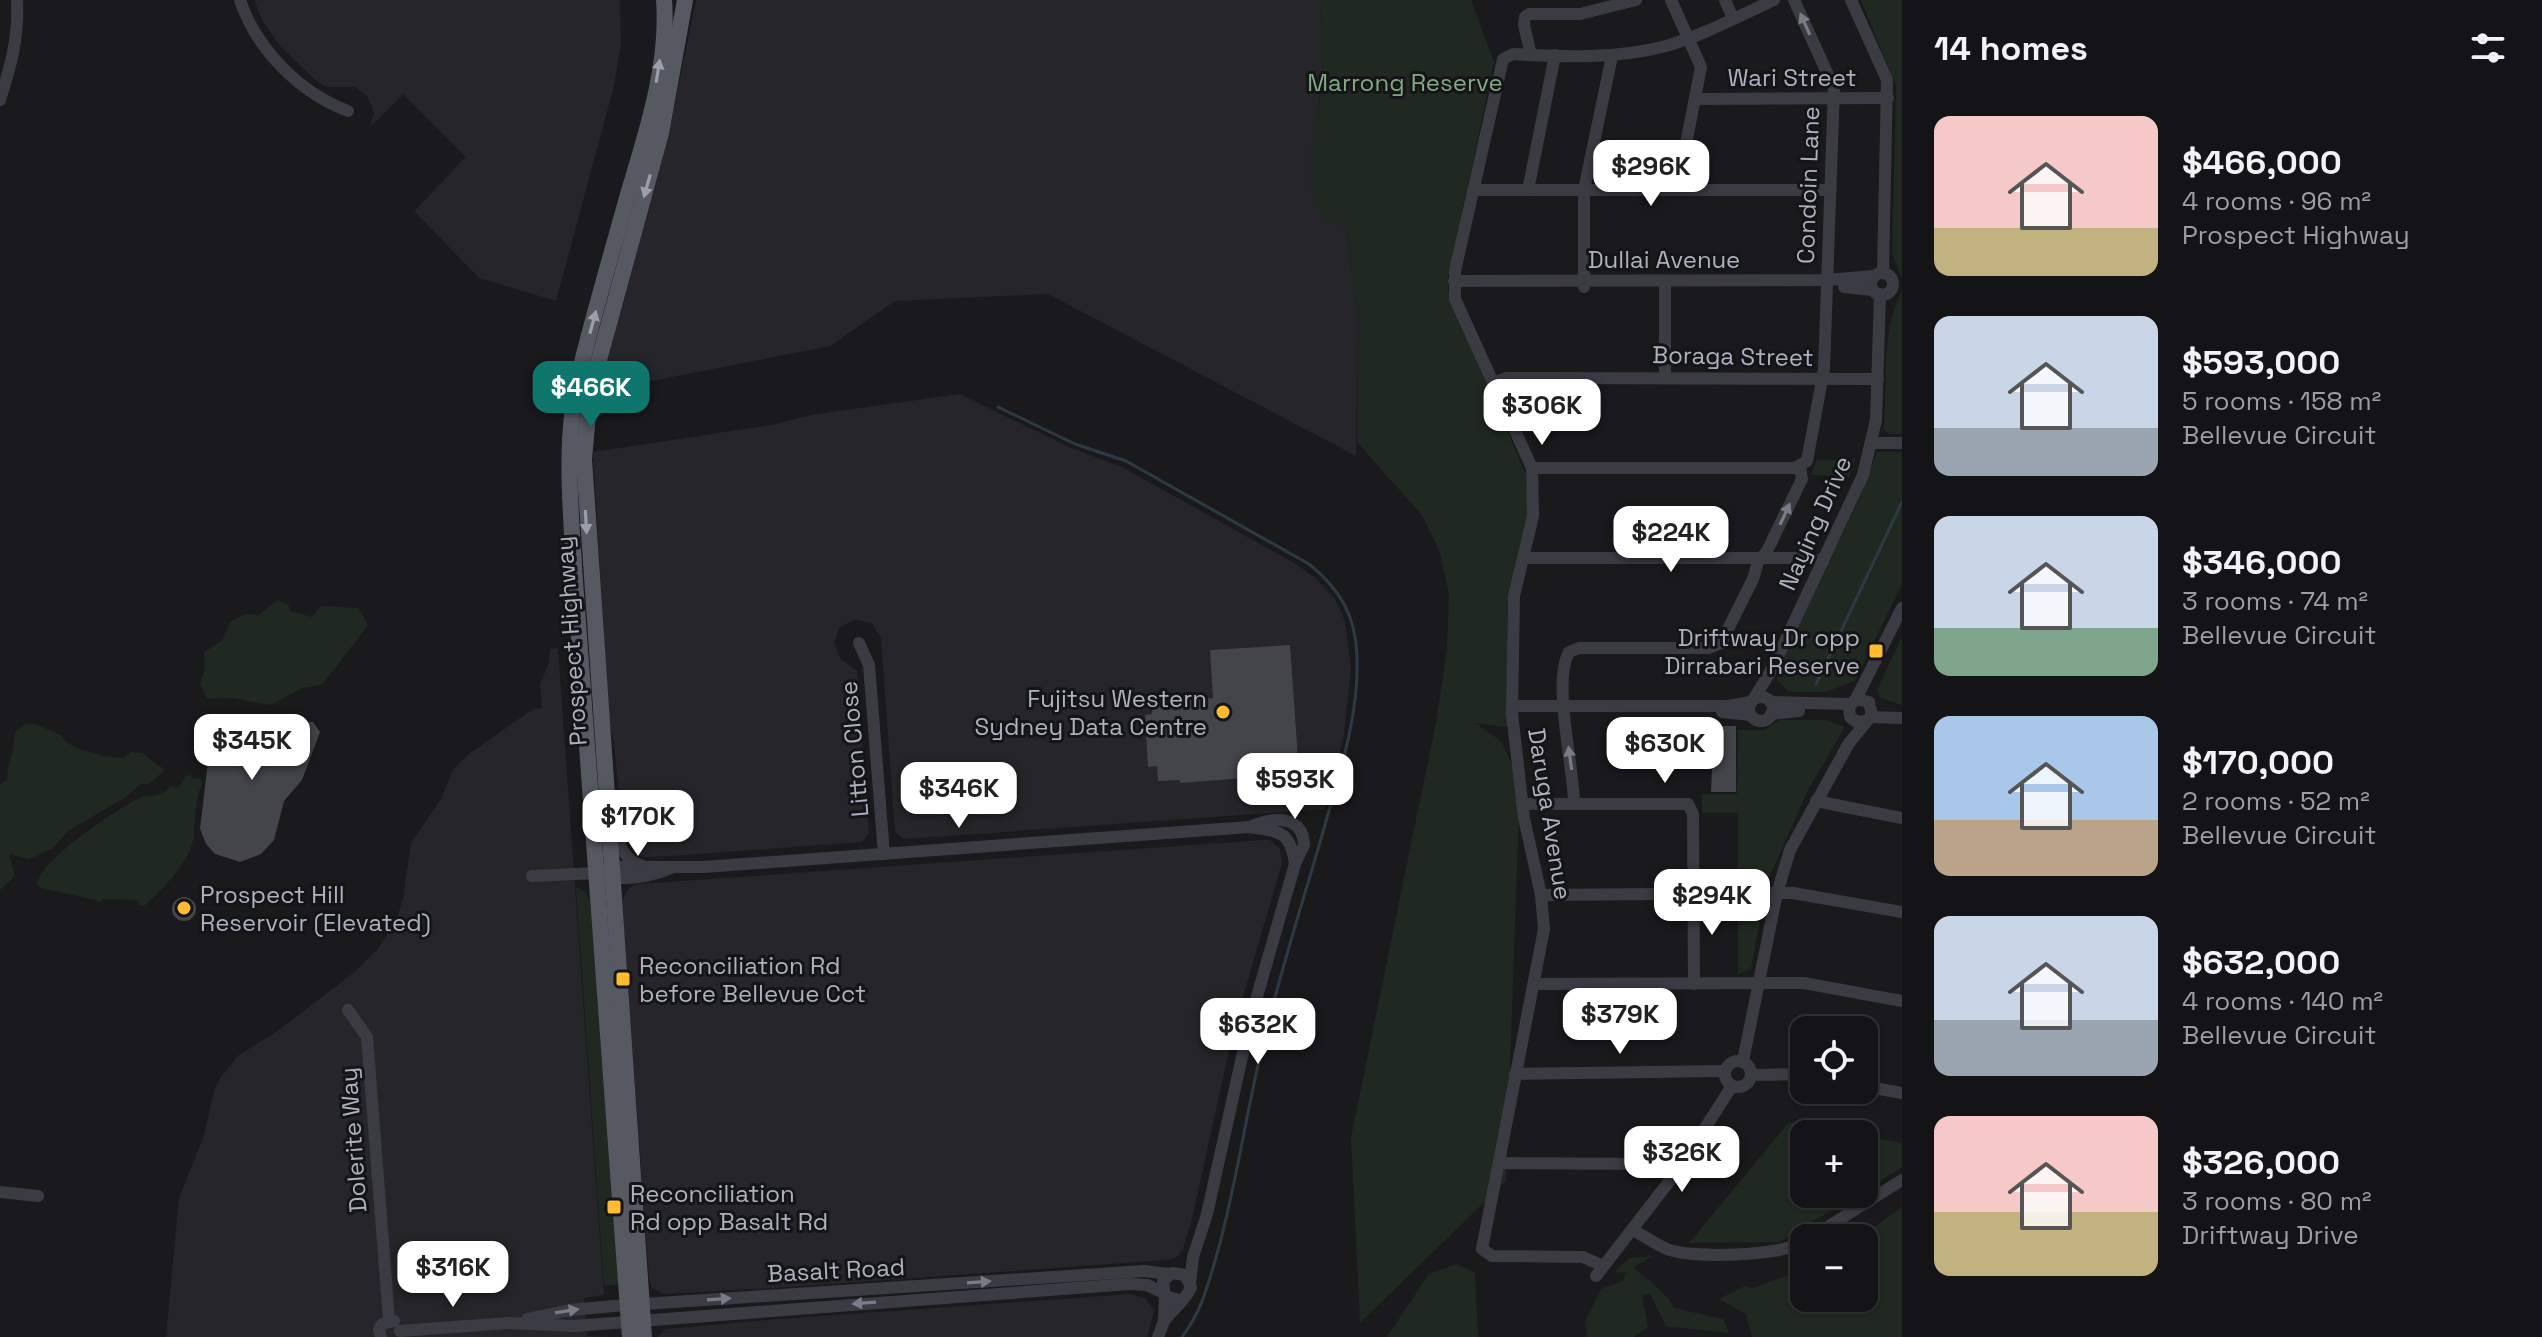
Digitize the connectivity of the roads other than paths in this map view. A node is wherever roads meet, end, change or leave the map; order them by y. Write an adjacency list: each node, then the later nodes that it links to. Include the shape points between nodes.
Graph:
1 (17, 0): 18 (street, via 19,31)
2 (240, 0): 20 (street, via 267,50 323,102)
3 (664, 0): 60 (main road, Prospect Highway, one-way to 3, via 575,581 571,428 578,377 649,123)
4 (685, 0): 55 (main road, Prospect Highway, one-way to 55, via 661,133 587,409 584,474)
5 (1636, 0): 13 (street, via 1580,14 1529,14 1524,25)
6 (1671, 0): 12 (street)
7 (1725, 0): 11 (street)
8 (1774, 0): 11 (street)
9 (1794, 0): 19 (street, Condoin Lane, one-way to 9, via 1834,88)
10 (1851, 0): 16 (street, Naying Drive, via 1887,80)
11 (1733, 19): 12 (street)
12 (1688, 39): 15 (street); 17 (street, via 1700,61)
13 (1531, 55): 14 (street); 21 (street, via 1513,54 1500,63)
14 (1555, 55): 15 (street); 22 (street)
15 (1612, 56): 23 (street)
16 (1888, 98): 19 (street, Wari Street); 26 (street, Naying Drive)
17 (1696, 99): 19 (street, Wari Street); 24 (street)
18 (0, 100)
19 (1833, 100): 25 (street, Condoin Lane)
20 (348, 111)
21 (1473, 190): 22 (street); 27 (street)
22 (1528, 190): 23 (street)
23 (1584, 190): 24 (street); 28 (street)
24 (1677, 190): 25 (street)
25 (1830, 190): 30 (street, Condoin Lane)
26 (1877, 283): 30 (street, Dullai Avenue); 33 (street, Naying Drive)
27 (1454, 284): 28 (street, Dullai Avenue); 34 (street, Daruga Avenue, via 1455,299)
28 (1584, 284): 29 (street, Dullai Avenue)
29 (1664, 284): 30 (street, Dullai Avenue); 31 (street)
30 (1827, 284): 32 (street, Condoin Lane)
31 (1665, 377): 32 (street, Boraga Street); 34 (street, Boraga Street, via 1506,378)
32 (1823, 379): 33 (street, Boraga Street); 37 (street, Condoin Lane, via 1808,457)
33 (1878, 379): 35 (street, Naying Drive)
34 (1493, 383): 38 (street, Daruga Avenue)
35 (1873, 443): 36 (street); 41 (street, Naying Drive, via 1852,504)
36 (1902, 443)
37 (1800, 467): 38 (street); 40 (street, Condoin Lane, one-way to 37, via 1802,479)
38 (1532, 468): 39 (street, Daruga Avenue, via 1535,500)
39 (1523, 558): 40 (street); 48 (street, Daruga Avenue, via 1513,609)
40 (1760, 558): 41 (street); 47 (street, Condoin Lane, via 1725,638 1715,646 1569,652)
41 (1823, 562): 44 (street, Naying Drive)
42 (1902, 608): 49 (street, via 1876,662)
43 (859, 643): 57 (street, Litton Close, via 869,665)
44 (1772, 669): 45 (street, Naying Drive); 46 (street, Naying Drive)
45 (1751, 706): 46 (street, via 1762,697); 46 (street, via 1763,720); 47 (street, via 1728,712)
46 (1771, 706): 49 (street)
47 (1564, 709): 48 (street); 54 (street, one-way to 47)
48 (1512, 710): 53 (street, Daruga Avenue)
49 (1861, 711): 50 (street); 51 (street); 52 (street)
50 (1902, 712)
51 (1902, 718)
52 (1816, 801): 56 (street); 63 (street, via 1790,850)
53 (1522, 804): 54 (street); 64 (street, Daruga Avenue)
54 (1574, 804): 62 (street, via 1688,804 1693,814)
55 (607, 810): 58 (street, via 624,854); 60 (main road, Prospect Highway)
56 (1902, 818)
57 (884, 854): 59 (street); 87 (street, via 1249,827 1283,834 1291,843 1295,864 1250,1021)
58 (645, 866): 59 (street); 60 (street)
59 (671, 868): 60 (street, via 656,875)
60 (607, 873): 61 (street); 94 (main road, Prospect Highway)
61 (532, 876)
62 (1693, 893): 63 (street); 64 (street); 68 (street)
63 (1777, 893): 65 (street); 66 (street)
64 (1541, 895): 67 (street, Daruga Avenue, via 1544,929)
65 (1902, 912)
66 (1760, 983): 68 (street); 69 (street, via 1816,984); 71 (street)
67 (1534, 984): 68 (street); 73 (street, Daruga Avenue)
68 (1694, 984)
69 (1902, 1001)
70 (348, 1010): 93 (street, Dolerite Way, via 367,1037)
71 (1743, 1061): 72 (street); 75 (street)
72 (1725, 1071): 73 (street); 76 (street)
73 (1515, 1074): 79 (street, Daruga Avenue)
74 (1790, 1074): 75 (street)
75 (1751, 1075): 76 (street, via 1744,1085)
76 (1732, 1086): 80 (street)
77 (1878, 1089): 78 (street)
78 (1902, 1093)
79 (1499, 1163): 80 (street, via 1657,1164); 85 (street, Daruga Avenue, via 1484,1253 1583,1257 1600,1271)
80 (1678, 1170): 85 (street)
81 (1902, 1180): 84 (street)
82 (0, 1192): 83 (street)
83 (38, 1196)
84 (1832, 1224)
85 (1633, 1230): 86 (street, via 1681,1252 1774,1252)
86 (1790, 1247)
87 (1193, 1257): 88 (street); 89 (street)
88 (1170, 1274): 89 (street, via 1185,1275); 90 (street, via 1163,1281); 91 (street, Basalt Road, one-way to 88, via 1144,1271)
89 (1190, 1283): 92 (street, via 1187,1296)
90 (1164, 1295): 91 (street, Basalt Road, one-way to 91, via 1147,1285 1129,1284); 92 (street); 95 (street)
91 (831, 1299): 94 (street, Basalt Road)
92 (1179, 1300): 95 (street)
93 (389, 1320): 96 (street, via 396,1322); 97 (street, via 380,1326)
94 (636, 1321): 96 (street, Basalt Road, via 574,1326 508,1323)
95 (1164, 1321): 98 (street)
96 (400, 1334)
97 (381, 1337)
98 (1158, 1337)

